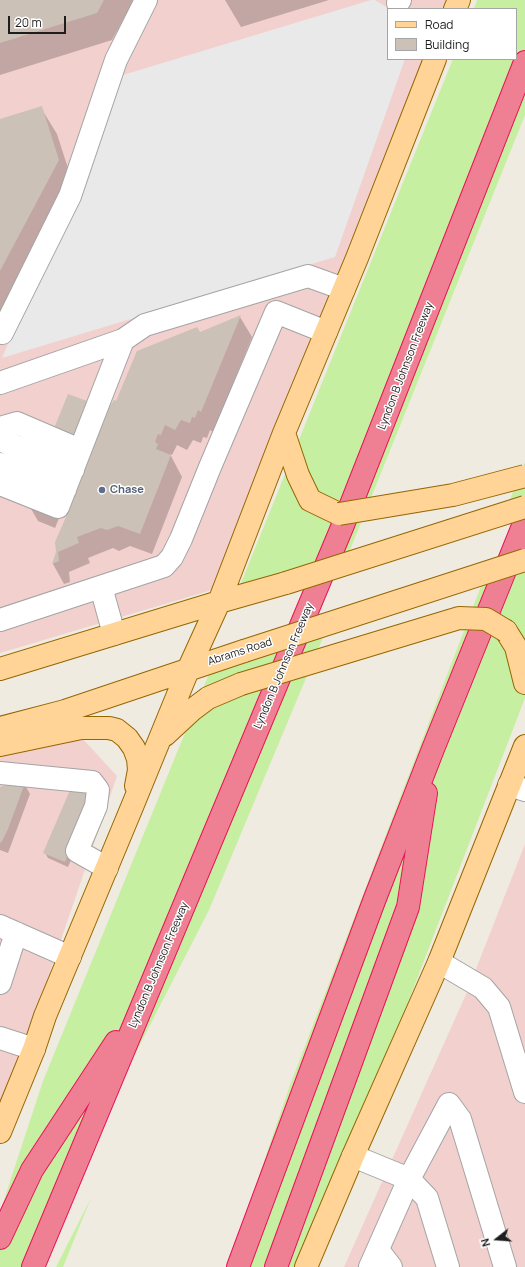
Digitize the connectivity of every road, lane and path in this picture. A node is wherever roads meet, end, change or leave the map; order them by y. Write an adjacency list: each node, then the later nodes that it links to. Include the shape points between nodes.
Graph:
1 (146, 0): 5 (lane, via 116,60 70,196)
2 (435, 60): 4 (main road)
3 (525, 62): 41 (highway, Lyndon B Johnson Freeway, via 343,525)
4 (344, 290): 6 (main road); 7 (lane, via 308,276 145,325)
5 (4, 332)
6 (326, 332): 10 (main road); 21 (lane, via 276,312 172,557 164,566)
7 (123, 340): 8 (lane); 14 (lane)
8 (0, 383)
9 (8, 426): 14 (lane)
10 (284, 434): 16 (main road, bridge, via 298,475 310,500 339,514 453,495); 22 (main road)
11 (0, 440): 14 (lane)
12 (0, 452): 14 (lane)
13 (0, 464): 14 (lane)
14 (73, 470): 15 (lane); 17 (lane, via 58,507)
15 (0, 475)
16 (525, 476)
17 (0, 484)
18 (525, 507): 22 (main road, bridge)
19 (525, 521): 32 (highway)
20 (525, 560): 26 (main road, Abrams Road, bridge)
21 (101, 587): 23 (lane); 24 (lane)
22 (218, 602): 24 (main road); 26 (main road)
23 (0, 620)
24 (114, 634): 25 (main road)
25 (0, 669)
26 (188, 670): 28 (main road, Abrams Road, via 65,711); 29 (main road)
27 (525, 683): 29 (main road, bridge, via 516,647 506,631 486,619 459,618 241,684 208,698)
28 (0, 728)
29 (160, 740): 35 (main road)
30 (0, 745): 35 (main road, via 81,728 117,730 127,738 138,759 139,770)
31 (525, 746): 34 (main road)
32 (433, 749): 51 (highway); 52 (highway, via 408,907)
33 (0, 773): 36 (lane, via 92,782 98,790 96,806 77,851)
34 (517, 788): 39 (main road)
35 (132, 808): 36 (main road)
36 (107, 868): 38 (main road)
37 (8, 930): 38 (lane); 40 (lane)
38 (70, 957): 43 (main road)
39 (440, 962): 44 (lane, via 483,988 499,1007); 46 (main road)
40 (0, 983)
41 (146, 997): 48 (highway, via 32,1170); 50 (highway, Lyndon B Johnson Freeway)
42 (0, 1038): 43 (lane)
43 (34, 1049): 45 (main road)
44 (525, 1092)
45 (0, 1132)
46 (353, 1156): 47 (lane); 53 (main road)
47 (409, 1179): 49 (lane); 55 (lane, via 427,1198); 56 (lane, via 448,1104 460,1118)
48 (0, 1238)
49 (374, 1258): 54 (lane)
50 (33, 1267)
51 (238, 1267)
52 (276, 1267)
53 (306, 1267)
54 (391, 1267)
55 (448, 1267)
56 (505, 1267)

